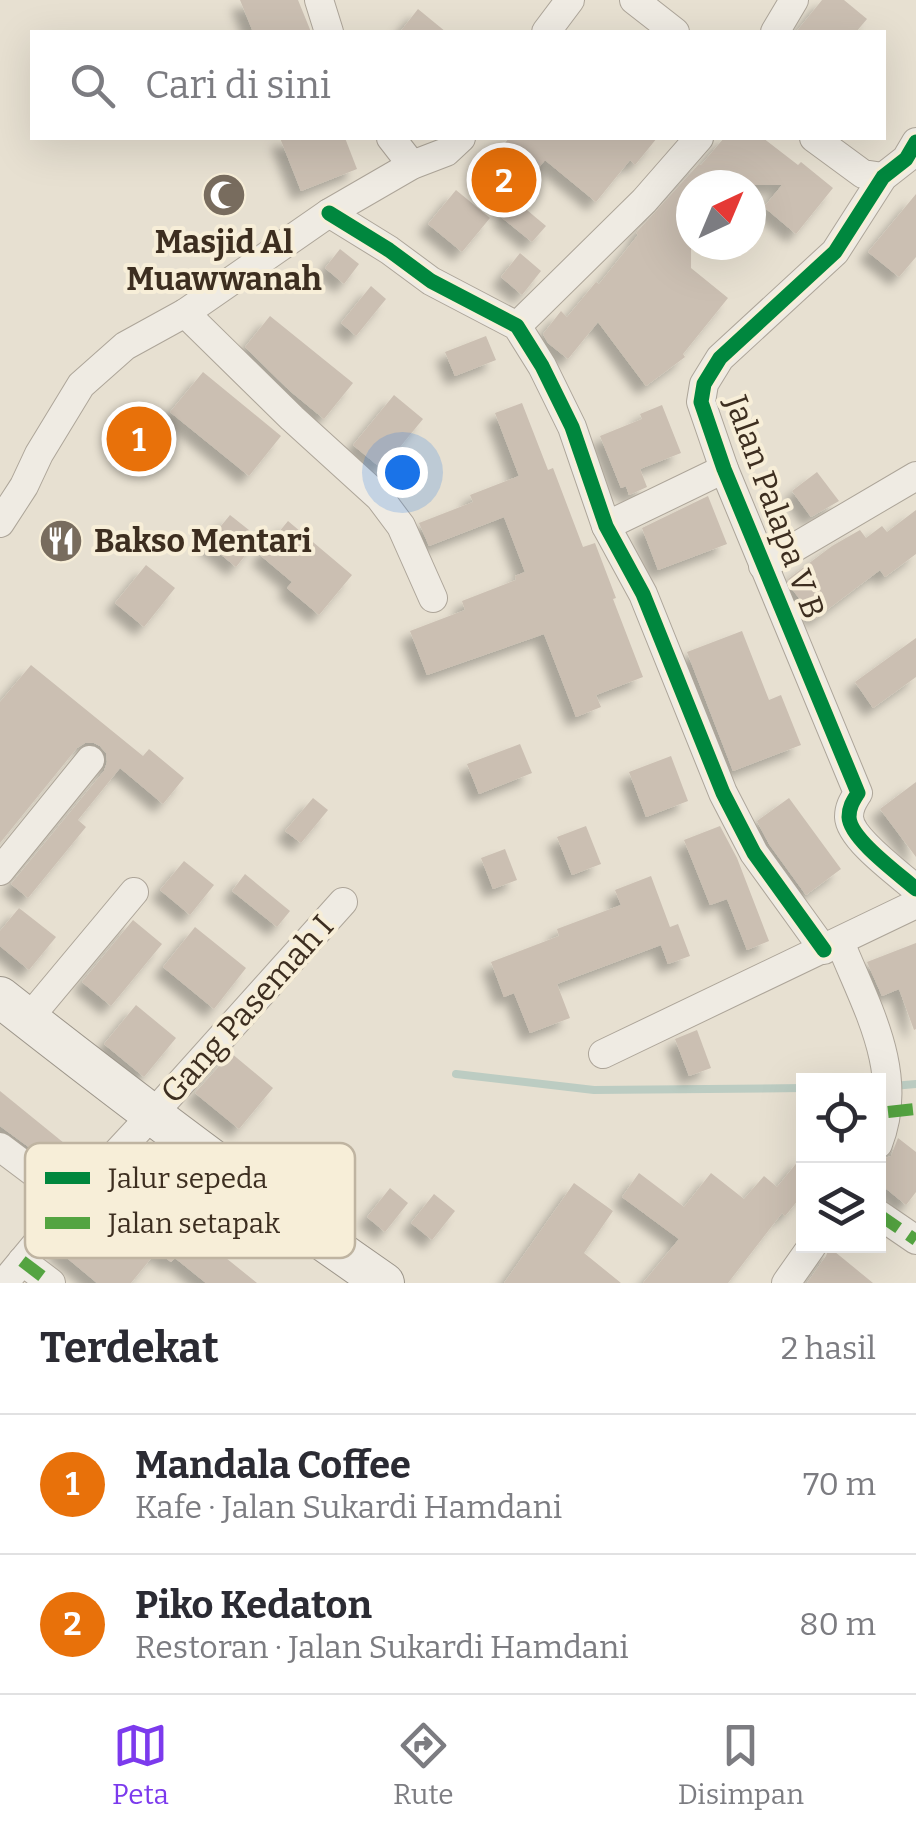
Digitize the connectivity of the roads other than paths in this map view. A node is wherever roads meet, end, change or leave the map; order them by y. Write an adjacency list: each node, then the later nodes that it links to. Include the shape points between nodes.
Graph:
1 (319, 0): 5 (street)
2 (570, 0): 6 (street)
3 (634, 0): 7 (street)
4 (794, 0): 8 (street)
5 (329, 30)
6 (548, 30)
7 (672, 30)
8 (776, 30)
9 (393, 140): 14 (street)
10 (459, 140): 14 (street)
11 (698, 140): 18 (street)
12 (817, 140): 15 (street, via 862,174)
13 (916, 142): 15 (street)
14 (412, 165): 16 (street)
15 (883, 177): 19 (street, Jalan Palapa V B, via 835,252 720,358 704,384 702,402)
16 (329, 213): 17 (street); 18 (street, via 431,281)
17 (185, 313): 21 (street, via 125,346 82,384); 24 (street, via 380,498 401,526)
18 (517, 326): 22 (street, via 572,427)
19 (724, 469): 22 (street); 23 (street, Jalan Palapa V B)
20 (916, 476): 23 (street)
21 (0, 523)
22 (606, 526): 31 (street, via 643,594 730,808 754,852)
23 (764, 566): 27 (street, Jalan Palapa V B, via 858,794 849,821)
24 (433, 598)
25 (90, 760): 26 (street)
26 (0, 871)
27 (916, 889)
28 (134, 892): 32 (street)
29 (343, 902): 35 (street, Gang Pasemah I)
30 (916, 904): 31 (street)
31 (832, 946): 33 (street); 34 (street, via 872,1012)
32 (14, 1008): 35 (street)
33 (603, 1054)
34 (898, 1106): 36 (street)
35 (151, 1116): 37 (street, Gang Pasemah I); 38 (street)
36 (886, 1129)
37 (126, 1143)
38 (188, 1143)
39 (0, 1148): 40 (street)
40 (25, 1166)
41 (886, 1219): 42 (street)
42 (916, 1240)
43 (807, 1253): 49 (street)
44 (25, 1254): 46 (street, Gang Pasemah I)
45 (348, 1258): 48 (street)
46 (8, 1273): 47 (street)
47 (50, 1283)
48 (384, 1283)
49 (786, 1283)

